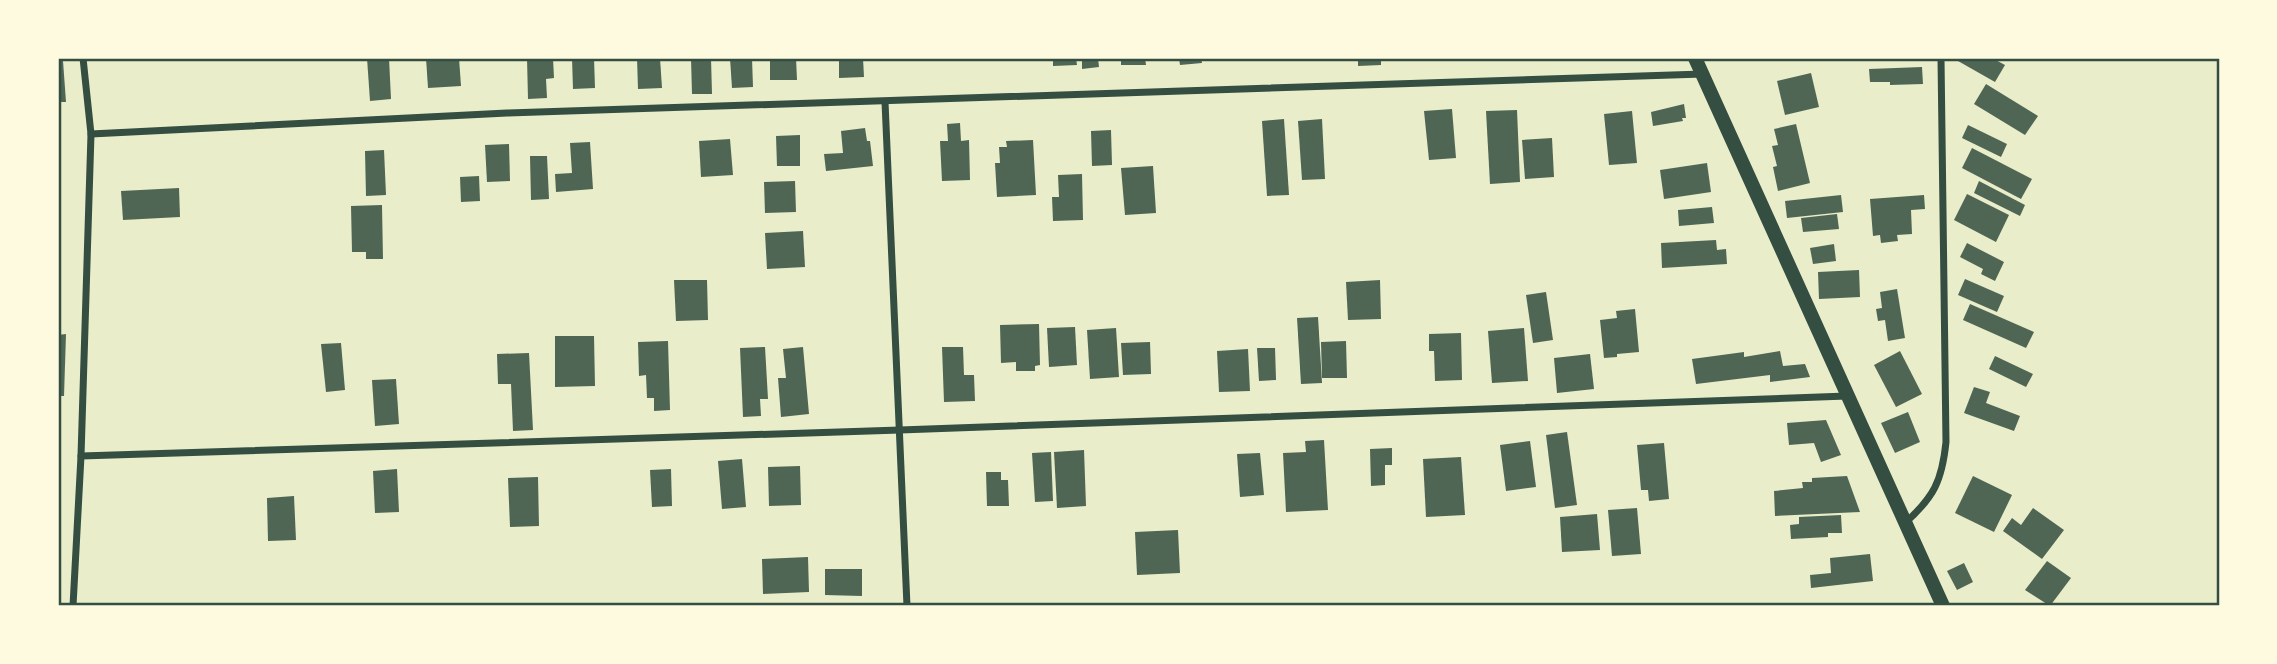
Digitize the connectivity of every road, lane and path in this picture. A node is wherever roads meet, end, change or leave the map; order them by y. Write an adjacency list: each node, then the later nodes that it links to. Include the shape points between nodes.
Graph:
1 (83, 58): 6 (street)
2 (1695, 58): 4 (main road)
3 (1941, 58): 10 (street, via 1945,455 1936,489)
4 (1703, 74): 5 (street); 7 (main road)
5 (885, 102): 6 (street, via 507,113); 8 (street)
6 (91, 134): 9 (street)
7 (1847, 396): 8 (street); 10 (main road)
8 (900, 430): 9 (street); 12 (street)
9 (81, 456): 11 (street)
10 (1905, 524): 13 (main road)
11 (73, 606)
12 (907, 606)
13 (1943, 606)

